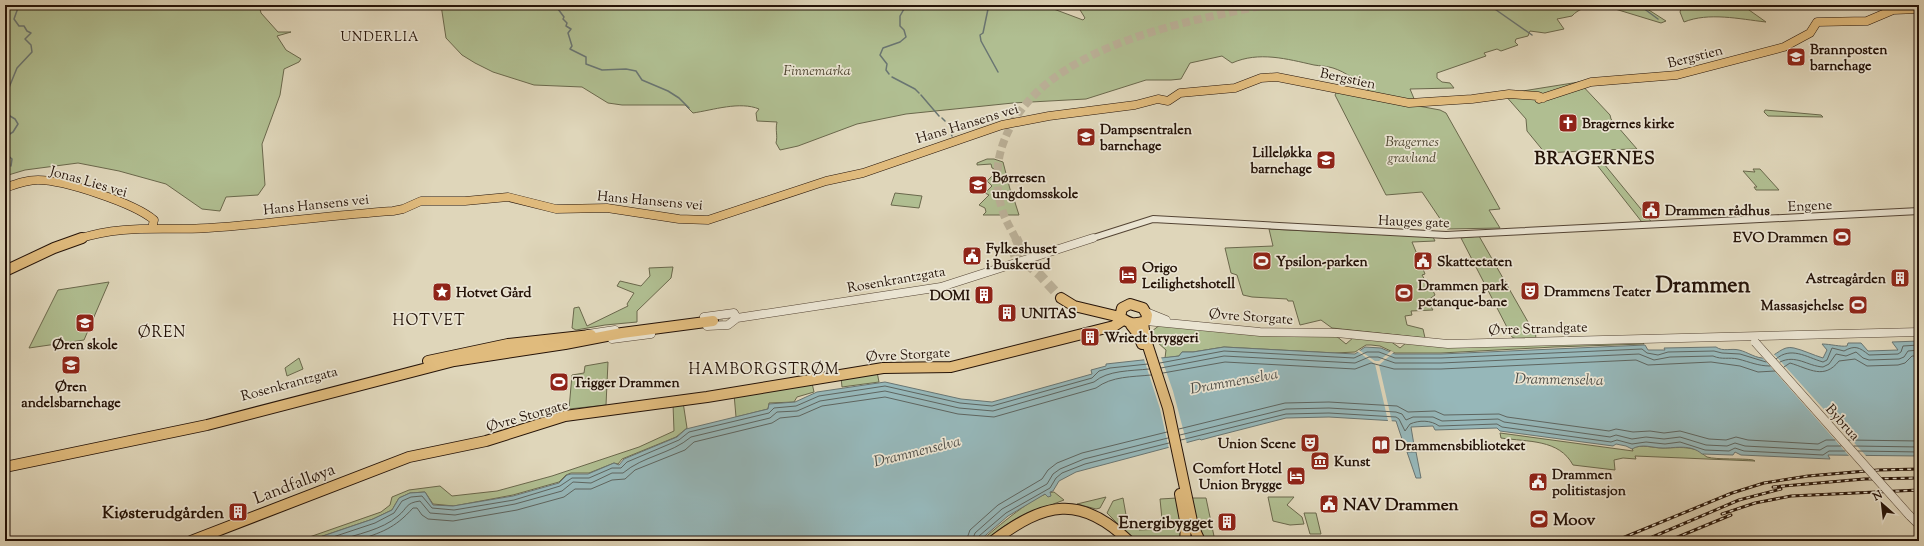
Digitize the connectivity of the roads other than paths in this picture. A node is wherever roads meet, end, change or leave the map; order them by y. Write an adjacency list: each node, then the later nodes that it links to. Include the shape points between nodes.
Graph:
1 (1919, 9): 2 (main road, Bergstien, via 1894,10 1867,20 1817,22 1810,33 1792,44 1677,76 1586,83 1540,99 1509,94 1410,103 1277,76 1262,78 1235,88 1180,92)
2 (1168, 101): 7 (main road, Hans Hansens vei, via 1158,99 1135,105 1002,125 863,173 826,181 708,220 679,219 607,208 556,209 508,197 465,201 421,201 393,211 211,228)
3 (5, 188): 7 (main road, Jonas Lies vei, via 30,181 51,182 118,202 147,214 154,220)
4 (1919, 211): 6 (street, Engene)
5 (1133, 226): 6 (street, Hauges gate, via 1173,220 1442,235); 12 (street, Rosenkrantzgata, via 926,291)
6 (1654, 226)
7 (152, 228): 8 (main road, Hans Hansens vei, via 124,228 84,237)
8 (5, 271)
9 (1063, 297): 11 (main road)
10 (725, 314): 12 (street, via 734,313); 15 (street, via 721,320); 19 (street, Rosenkrantzgata)
11 (1124, 317): 13 (main road); 13 (main road, via 1126,305 1136,304 1143,308); 22 (main road, via 1138,334); 23 (main road, Øvre Storgate, via 1114,326 951,367 877,368 565,416 504,436)
12 (737, 318): 15 (street, via 734,323)
13 (1145, 319): 16 (street, Øvre Storgate, via 1260,332); 22 (main road, via 1144,333)
14 (713, 321): 18 (main road, Rosenkrantzgata)
15 (725, 324): 21 (street, Rosenkrantzgata)
16 (1329, 332): 20 (street, Øvre Strandgate, via 1448,344)
17 (1919, 332): 20 (street, Øvre Strandgate)
18 (622, 333): 19 (main road, Rosenkrantzgata); 21 (main road, Rosenkrantzgata)
19 (581, 335): 24 (main road, Rosenkrantzgata, via 508,344 443,357 189,424)
20 (1749, 336): 27 (street, Bybrua, bridge)
21 (565, 344): 25 (main road, Rosenkrantzgata, via 440,364 207,425)
22 (1148, 354): 26 (main road, via 1175,452)
23 (409, 457): 28 (main road, Landfalløya)
24 (5, 462)
25 (5, 467)
26 (1185, 501): 31 (main road); 32 (main road)
27 (1919, 525)
28 (191, 541)
29 (993, 541): 30 (main road, via 1021,521 1055,509 1073,508 1093,512 1112,523)
30 (1129, 541)
31 (1185, 541)
32 (1200, 541)

